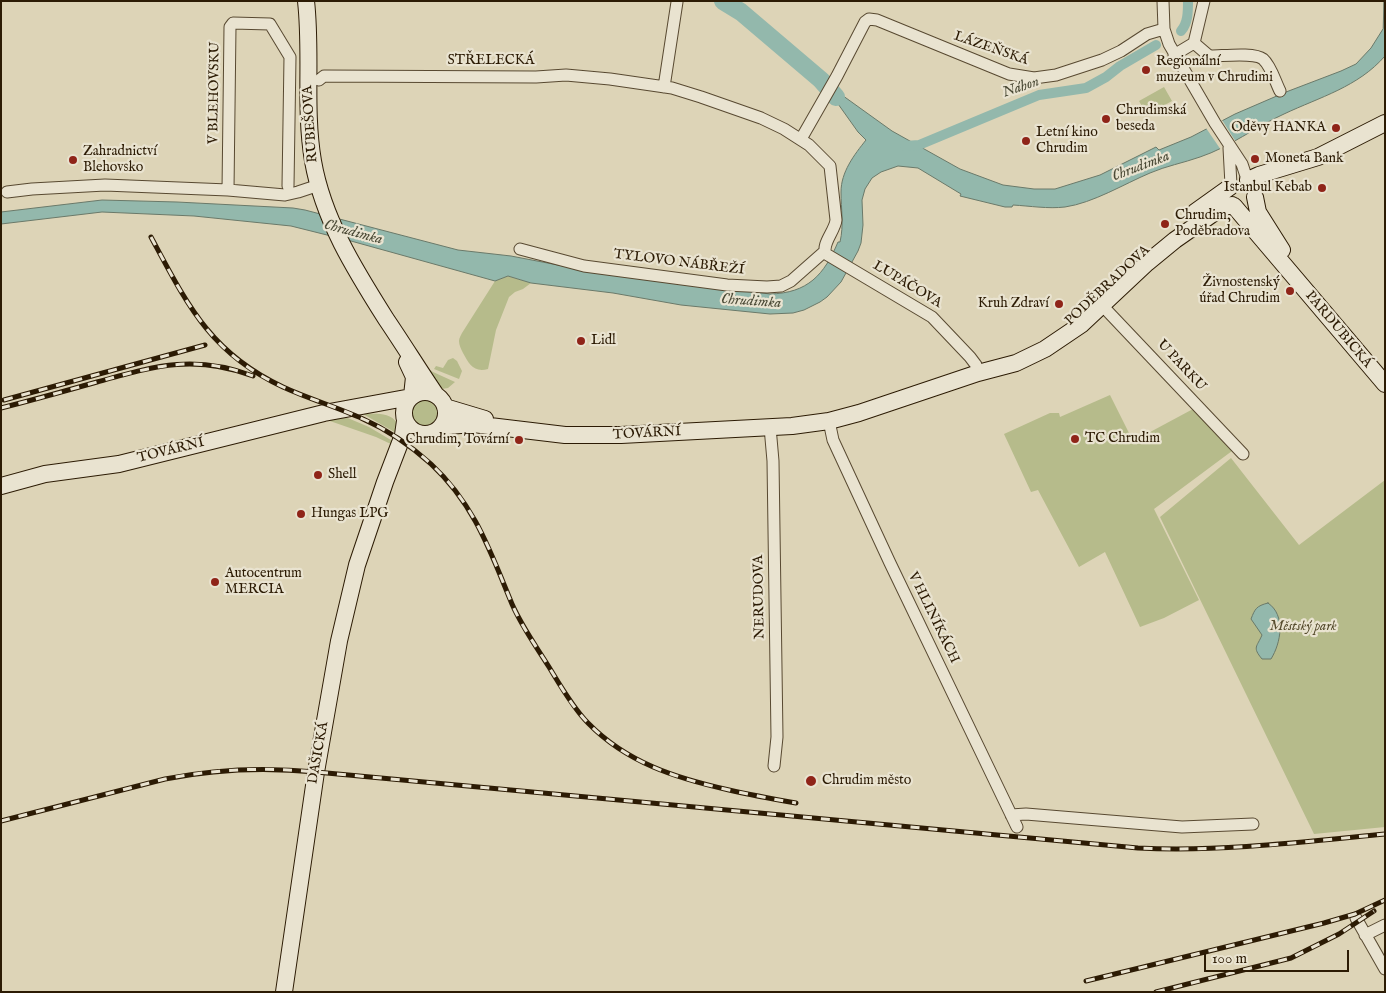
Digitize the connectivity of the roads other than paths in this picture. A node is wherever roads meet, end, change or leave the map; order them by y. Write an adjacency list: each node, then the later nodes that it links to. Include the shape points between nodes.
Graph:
1 (298, 1): 9 (street, RUBEŠOVA)
2 (306, 1): 9 (street, RUBEŠOVA)
3 (1163, 1): 6 (street)
4 (1204, 1): 7 (street)
5 (677, 2): 11 (street)
6 (1166, 35): 8 (street); 15 (street, LÁZEŇSKÁ, via 1148,34 1102,60 1056,75 1034,78 1009,74 869,19)
7 (1194, 42): 8 (street); 12 (street, via 1211,56 1254,55 1262,58)
8 (1174, 55): 16 (street)
9 (304, 59): 20 (street, RUBEŠOVA, via 303,146)
10 (319, 80): 11 (street, STŘELECKÁ, via 324,76 566,75)
11 (664, 87): 15 (street, STŘELECKÁ, via 761,118)
12 (1280, 91)
13 (1385, 123): 21 (street, via 1318,157 1259,175)
14 (1385, 135): 21 (street, via 1322,167)
15 (801, 139): 17 (street, STŘELECKÁ, via 828,163)
16 (1229, 146): 19 (street); 21 (street, via 1242,164)
17 (832, 173): 27 (street, TYLOVO NÁBŘEŽÍ, via 836,223 826,244)
18 (288, 186): 22 (street, V BLEHOVSKU, via 290,55 270,24 235,23 230,28)
19 (1231, 186): 21 (street, via 1238,180); 24 (street, via 1229,196); 28 (street, PODĚBRADOVA, via 1160,238)
20 (315, 187): 22 (street, via 285,194); 25 (street, RUBEŠOVA)
21 (1251, 188): 24 (street, via 1248,205); 29 (street, PARDUBICKÁ, via 1258,212 1287,258)
22 (228, 190): 23 (street, via 97,185)
23 (7, 192)
24 (1233, 205): 28 (street, PODĚBRADOVA, via 1221,208 1175,240); 31 (street, PARDUBICKÁ)
25 (340, 248): 32 (street, RUBEŠOVA, via 359,289 411,369 414,381); 33 (street, RUBEŠOVA)
26 (520, 249): 27 (street, TYLOVO NÁBŘEŽÍ, via 584,266 766,287 781,286 791,281)
27 (827, 254): 30 (street, LUPÁČOVA, via 936,320 974,361)
28 (1099, 302): 30 (street, PODĚBRADOVA, via 1082,324 1045,350 1016,364); 40 (street, U PARKU)
29 (1385, 372)
30 (978, 373): 36 (street, PODĚBRADOVA)
31 (1385, 384)
32 (411, 397): 33 (street, via 423,392); 34 (street, TOVÁRNÍ); 35 (street, via 404,407)
33 (440, 401): 38 (street, TOVÁRNÍ); 39 (street, via 445,419 442,426)
34 (340, 409): 35 (street, TOVÁRNÍ, via 390,412); 41 (street, TOVÁRNÍ, via 119,464 45,474)
35 (405, 420): 39 (street, via 414,431); 42 (street, DAŠICKÁ, via 403,436)
36 (829, 421): 37 (street, PODĚBRADOVA); 44 (street, V HLINÍKÁCH, via 834,440 890,563)
37 (770, 427): 38 (street, TOVÁRNÍ, via 599,436); 43 (street, NERUDOVA, via 777,737)
38 (524, 429): 39 (street, TOVÁRNÍ, via 464,424)
39 (432, 432): 42 (street, DAŠICKÁ, via 410,444)
40 (1243, 454)
41 (1, 486)
42 (374, 519): 51 (street, DAŠICKÁ, via 358,565 334,666)
43 (774, 766)
44 (1012, 816): 45 (street, via 1026,814 1182,827); 46 (street, V HLINÍKÁCH)
45 (1253, 824)
46 (1017, 826)
47 (1356, 918): 49 (street)
48 (1385, 925): 49 (street)
49 (1365, 935): 50 (street)
50 (1385, 968)
51 (284, 992)

